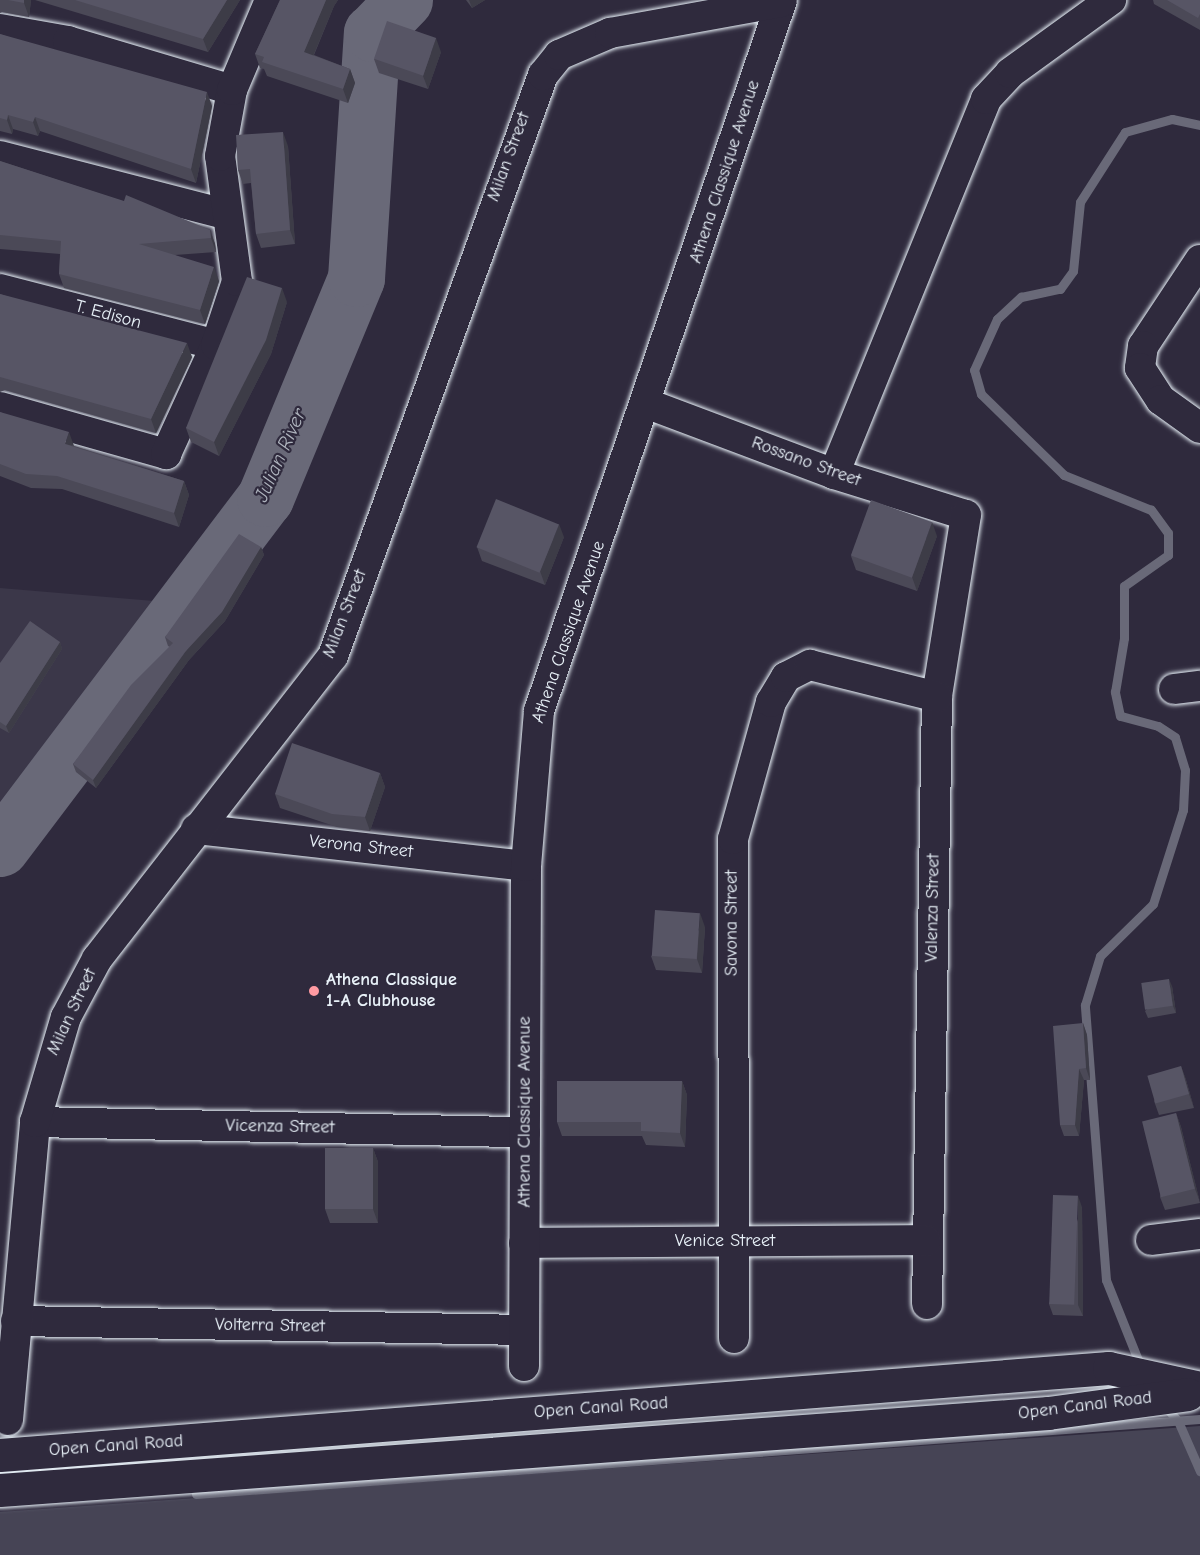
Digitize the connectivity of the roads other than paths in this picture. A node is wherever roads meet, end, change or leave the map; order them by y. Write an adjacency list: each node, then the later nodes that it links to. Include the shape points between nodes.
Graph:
1 (270, 0): 5 (street, via 251,33)
2 (1112, 0): 14 (street, via 1010,73 986,99)
3 (781, 1): 11 (street, Athena Classique Avenue); 17 (street, Milan Street, via 610,33 559,55 543,75 333,656)
4 (0, 29): 5 (street, via 68,40)
5 (232, 90): 7 (street, via 220,156)
6 (0, 156): 7 (street)
7 (224, 214): 10 (street, via 237,281)
8 (1200, 260): 13 (street, via 1143,346 1140,368 1161,400)
9 (0, 289): 10 (street, T. Edison)
10 (216, 345): 12 (street, via 166,454)
11 (648, 404): 14 (street, Rossano Street); 18 (street, Athena Classique Avenue, via 539,711)
12 (0, 407)
13 (1200, 428)
14 (834, 474): 15 (street, Rossano Street)
15 (966, 515): 16 (street, Valenza Street)
16 (937, 697): 22 (street, Valenza Street); 24 (street, Savona Street, via 810,665 786,677 771,702 733,839)
17 (196, 829): 18 (street, Verona Street); 19 (street, Milan Street, via 97,959 66,1017)
18 (526, 866): 20 (street, Athena Classique Avenue)
19 (35, 1122): 20 (street, Vicenza Street); 27 (street, Milan Street)
20 (525, 1132): 25 (street, Athena Classique Avenue)
21 (1200, 1234): 23 (street)
22 (926, 1240): 24 (street, Venice Street); 26 (street, Valenza Street)
23 (1151, 1240)
24 (735, 1241): 25 (street, Venice Street); 29 (street, Savona Street)
25 (524, 1243): 28 (street, Athena Classique Avenue)
26 (927, 1304)
27 (16, 1321): 28 (street, Volterra Street); 32 (street, Milan Street)
28 (524, 1330): 30 (street, Athena Classique Avenue)
29 (734, 1338)
30 (524, 1366)
31 (1200, 1390): 33 (main road, Open Canal Road, via 1109,1368); 34 (main road, Open Canal Road, via 1048,1413)
32 (8, 1420)
33 (0, 1455)
34 (0, 1490)

